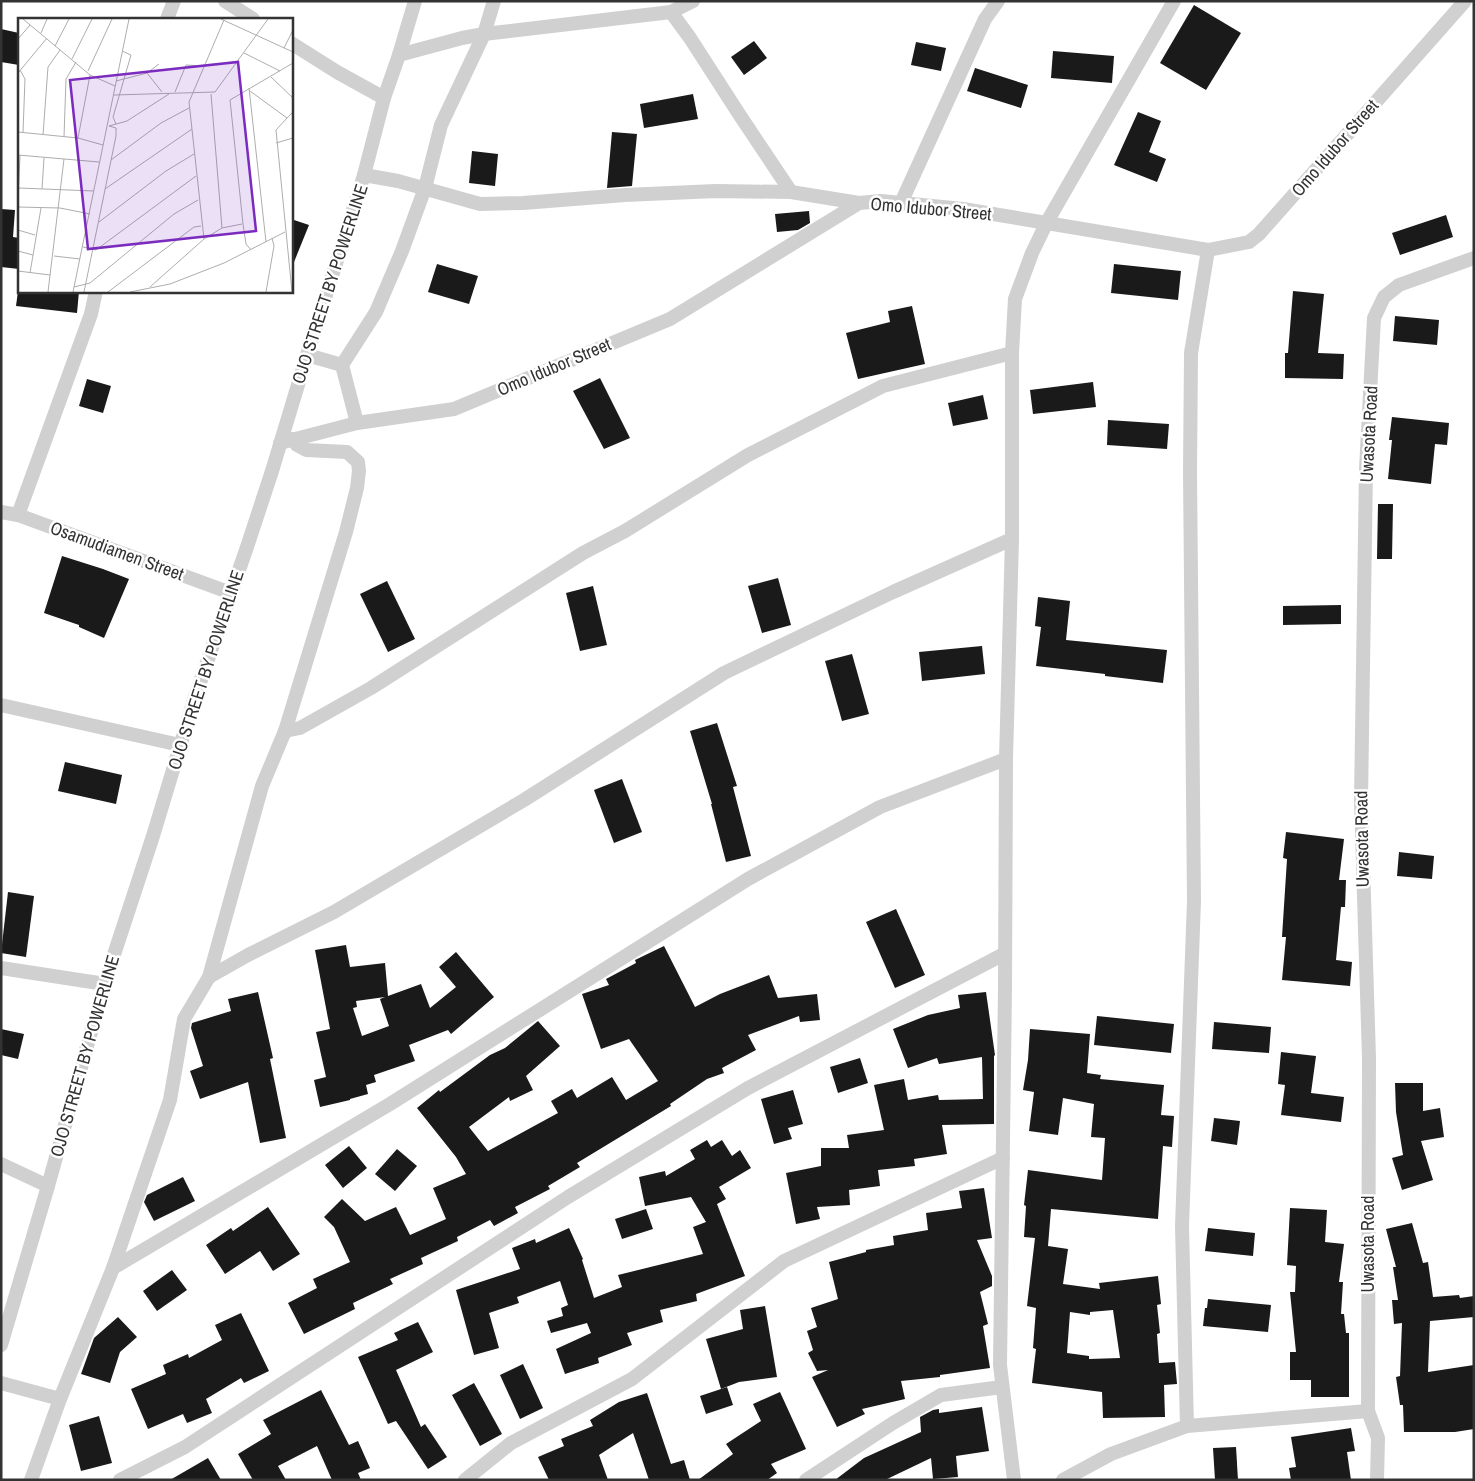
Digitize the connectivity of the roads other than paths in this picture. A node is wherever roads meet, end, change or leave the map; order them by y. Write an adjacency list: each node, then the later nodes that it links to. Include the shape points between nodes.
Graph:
1 (174, 1): 10 (street)
2 (225, 1): 11 (street)
3 (415, 1): 14 (street, OJO STREET BY POWERLINE)
4 (494, 1): 12 (street)
5 (694, 1): 9 (street)
6 (998, 1): 20 (street, via 985,19)
7 (1174, 1): 21 (street)
8 (1465, 1): 22 (street, Omo Idubor Street, via 1260,234 1249,242)
9 (671, 12): 12 (street); 18 (street)
10 (167, 18)
11 (251, 18)
12 (484, 34): 14 (street); 17 (street, via 441,125)
13 (292, 44): 15 (street)
14 (399, 55): 15 (street, OJO STREET BY POWERLINE)
15 (384, 98): 16 (street, OJO STREET BY POWERLINE)
16 (364, 174): 17 (street); 26 (street, OJO STREET BY POWERLINE)
17 (425, 188): 18 (street, via 480,204 634,194); 27 (street, via 376,312)
18 (791, 192): 19 (street)
19 (859, 203): 20 (street, Omo Idubor Street); 28 (street, Omo Idubor Street, via 670,319 454,409)
20 (901, 204): 21 (street, Omo Idubor Street, via 963,209)
21 (1047, 222): 22 (street, Omo Idubor Street); 25 (street, via 1015,299)
22 (1208, 250): 51 (street, via 1191,353 1194,902 1182,1226)
23 (1474, 258): 50 (street, Uwasota Road, via 1399,285 1384,297 1374,318 1366,469 1361,800 1369,1058)
24 (96, 292): 31 (street, via 91,314)
25 (1012, 353): 32 (street); 35 (street, via 883,386 757,451 583,553 371,688 300,728)
26 (306, 355): 27 (street); 29 (street, OJO STREET BY POWERLINE)
27 (342, 365): 28 (street)
28 (356, 423): 29 (street, Omo Idubor Street)
29 (287, 441): 33 (street, OJO STREET BY POWERLINE); 35 (street, via 306,450 347,452 358,462 359,472 346,532)
30 (1, 512): 31 (street, Osamudiamen Street)
31 (18, 515): 33 (street, Osamudiamen Street)
32 (1012, 539): 37 (street); 40 (street, via 724,673 516,805 334,912)
33 (231, 593): 36 (street, OJO STREET BY POWERLINE)
34 (1, 705): 36 (street)
35 (285, 731): 40 (street, via 262,786)
36 (180, 745): 41 (street, OJO STREET BY POWERLINE)
37 (1006, 759): 38 (street); 45 (street, via 880,806 748,879 390,1104)
38 (1004, 954): 42 (street); 53 (street, via 748,1088 568,1197 185,1447)
39 (1, 968): 41 (street)
40 (209, 977): 45 (street, via 184,1019 170,1100)
41 (105, 984): 44 (street, OJO STREET BY POWERLINE)
42 (1002, 1158): 48 (street); 54 (street, via 784,1261 632,1379 511,1443)
43 (1, 1164): 44 (street)
44 (48, 1186): 46 (street, OJO STREET BY POWERLINE)
45 (113, 1268): 49 (street)
46 (1, 1345)
47 (1, 1383): 49 (street)
48 (1002, 1387): 55 (street, via 941,1395); 56 (street)
49 (60, 1399): 52 (street)
50 (1368, 1411): 51 (street); 58 (street, Uwasota Road, via 1378,1438)
51 (1187, 1426): 57 (street, via 1111,1454)
52 (31, 1480)
53 (120, 1480)
54 (465, 1480)
55 (806, 1480)
56 (1014, 1480)
57 (1063, 1480)
58 (1377, 1480)

